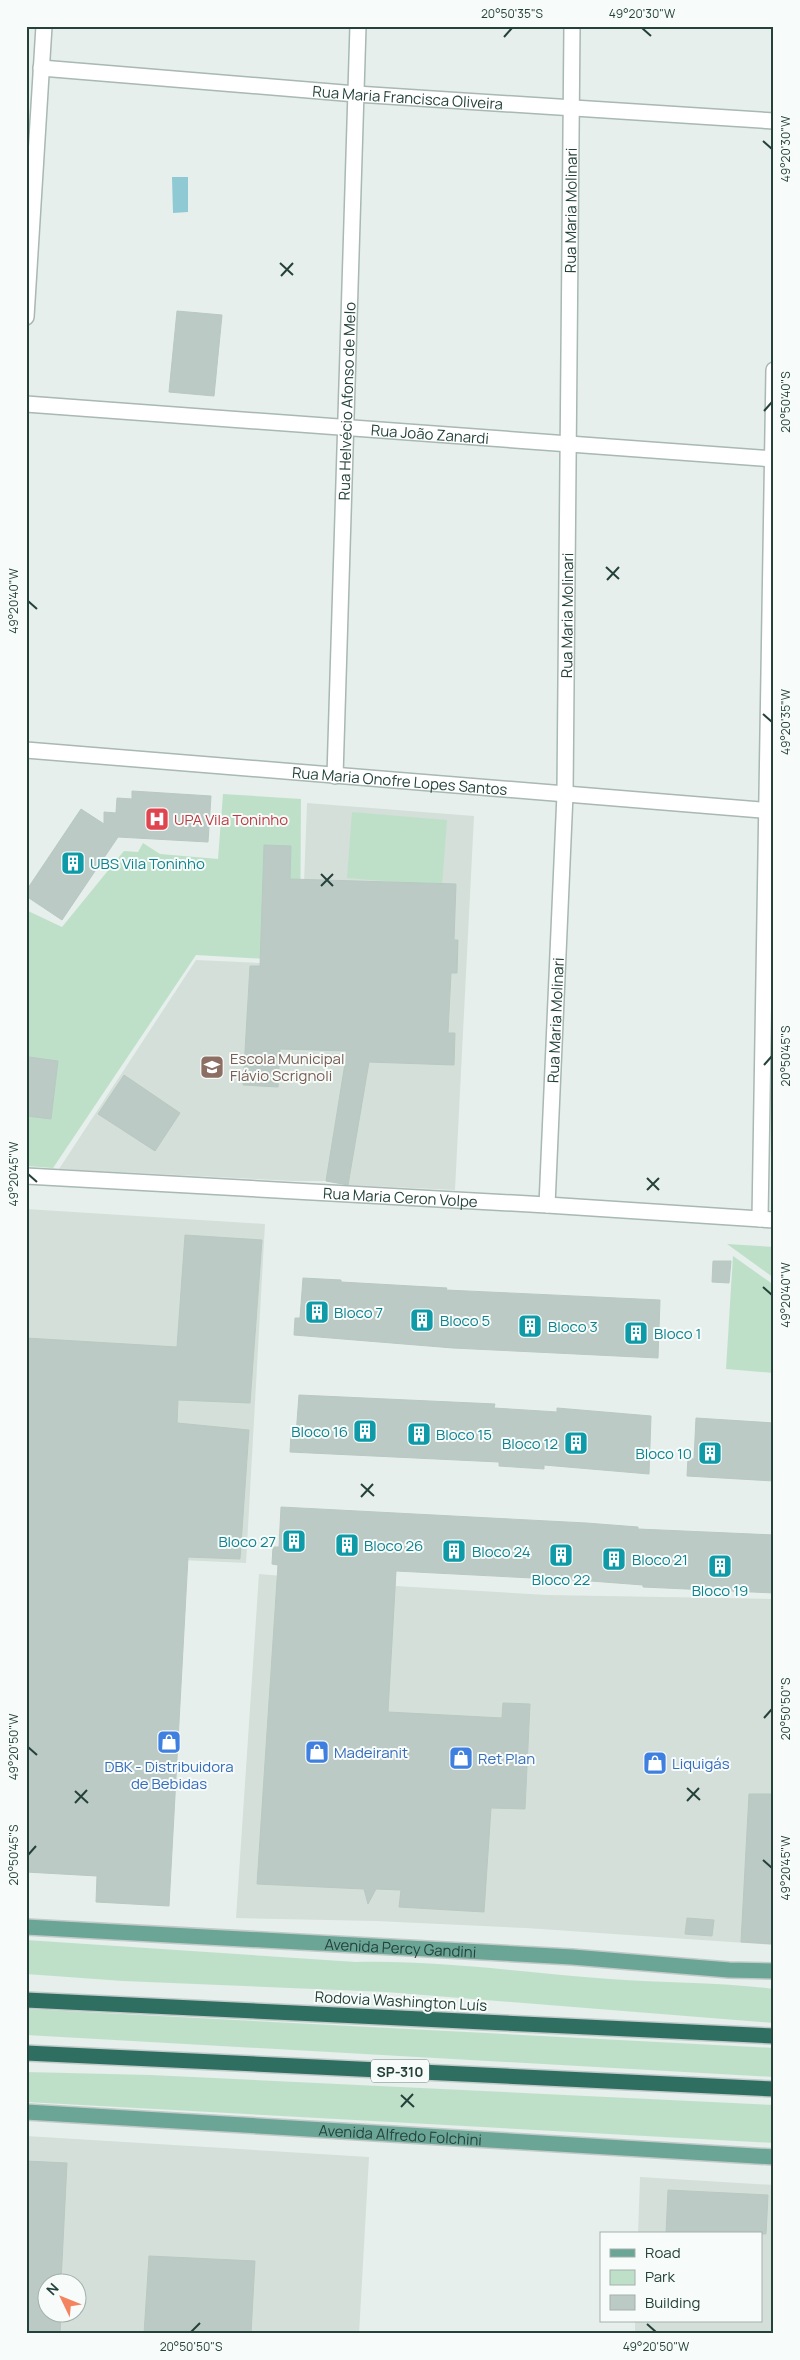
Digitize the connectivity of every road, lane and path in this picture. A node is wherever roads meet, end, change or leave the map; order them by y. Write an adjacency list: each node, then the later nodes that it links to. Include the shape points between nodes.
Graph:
1 (44, 26): 4 (street)
2 (358, 26): 5 (street, Rua Helvécio Afonso de Melo)
3 (572, 26): 6 (street, Rua Maria Molinari)
4 (41, 68): 5 (street, Rua Maria Francisca Oliveira); 8 (street)
5 (356, 94): 6 (street, Rua Maria Francisca Oliveira); 11 (street, Rua Helvécio Afonso de Melo)
6 (571, 109): 7 (street, Rua Maria Francisca Oliveira); 12 (street, Rua Maria Molinari)
7 (774, 122)
8 (26, 317)
9 (774, 370): 13 (street)
10 (26, 404): 11 (street, Rua João Zanardi)
11 (346, 428): 12 (street, Rua João Zanardi); 15 (street, Rua Helvécio Afonso de Melo)
12 (568, 444): 13 (street, Rua João Zanardi); 16 (street, Rua Maria Molinari)
13 (773, 459): 17 (street)
14 (26, 750): 15 (street, Rua Maria Onofre Lopes Santos)
15 (335, 776): 16 (street, Rua Maria Onofre Lopes Santos)
16 (564, 794): 17 (street, Rua Maria Onofre Lopes Santos); 19 (street, Rua Maria Molinari)
17 (770, 811): 20 (street)
18 (26, 1176): 19 (street, Rua Maria Ceron Volpe)
19 (547, 1205): 20 (street, Rua Maria Ceron Volpe)
20 (767, 1220)
21 (26, 1927): 22 (main road, Avenida Percy Gandini, via 572,1956)
22 (774, 1971)
23 (26, 2000): 24 (highway, Rodovia Washington Luís)
24 (774, 2036)
25 (26, 2053): 26 (highway, SP-310)
26 (774, 2089)
27 (26, 2112): 28 (main road, Avenida Alfredo Folchini)
28 (774, 2157)

